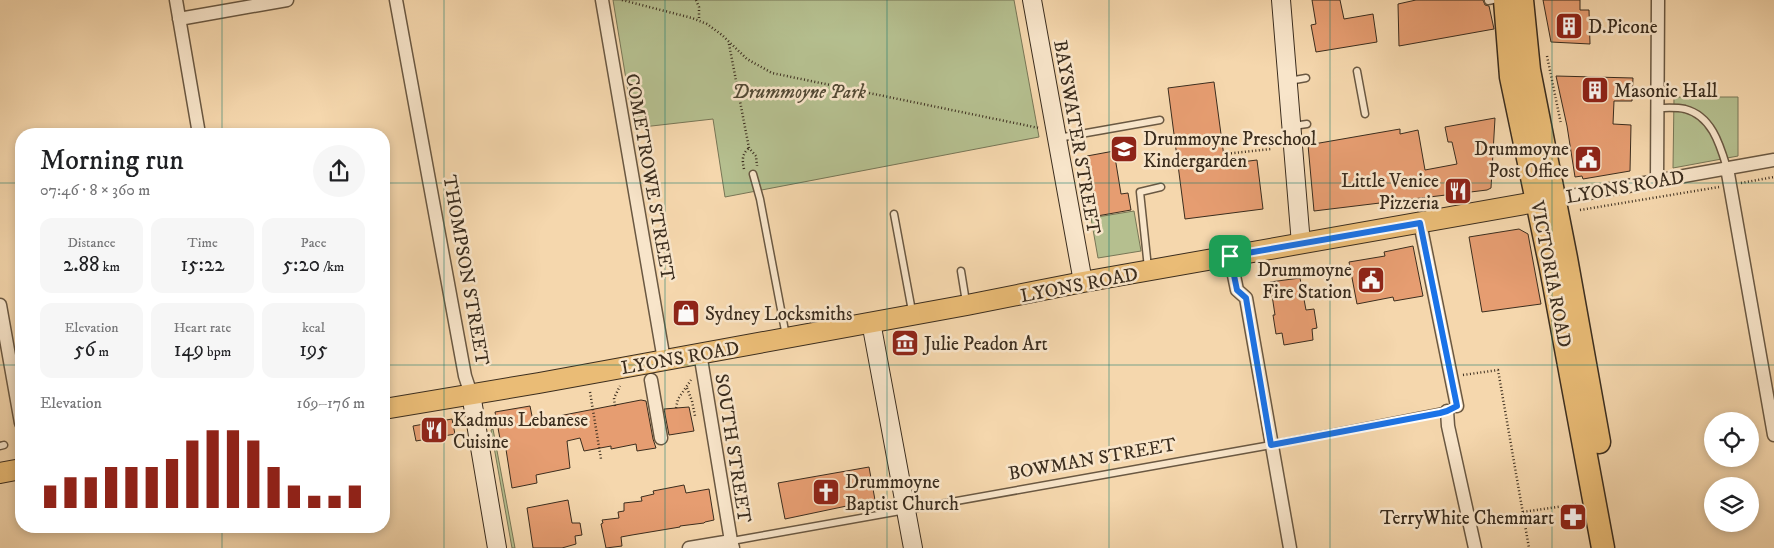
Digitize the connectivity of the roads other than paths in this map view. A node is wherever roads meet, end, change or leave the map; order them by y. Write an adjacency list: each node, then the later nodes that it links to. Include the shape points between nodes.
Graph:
1 (176, 0): 10 (street)
2 (287, 0): 10 (street)
3 (396, 0): 41 (street, THOMPSON STREET)
4 (602, 0): 38 (street, COMETROWE STREET)
5 (1032, 0): 18 (street, BAYSWATER STREET)
6 (1282, 0): 13 (street)
7 (1495, 0): 24 (highway, VICTORIA ROAD, via 1512,77)
8 (1522, 0): 24 (highway, VICTORIA ROAD)
9 (1658, 0): 14 (street)
10 (179, 19): 17 (street)
11 (1357, 70): 15 (lane)
12 (1306, 78): 13 (lane)
13 (1288, 82): 27 (street, via 1299,125)
14 (1657, 108): 20 (lane, via 1686,110 1702,118 1713,130); 22 (street)
15 (1365, 114)
16 (1160, 120): 18 (lane)
17 (197, 128)
18 (1057, 138): 31 (street, BAYSWATER STREET)
19 (1774, 160): 20 (street, LYONS ROAD)
20 (1727, 168): 22 (street, LYONS ROAD); 44 (street)
21 (753, 174): 36 (lane)
22 (1657, 181): 24 (street, LYONS ROAD)
23 (1162, 187): 30 (lane, via 1140,192)
24 (1546, 200): 26 (main road, LYONS ROAD); 56 (highway, VICTORIA ROAD); 57 (highway, VICTORIA ROAD)
25 (894, 214): 34 (lane)
26 (1420, 223): 27 (main road, LYONS ROAD); 43 (street)
27 (1300, 244): 28 (main road, LYONS ROAD)
28 (1230, 256): 30 (main road, LYONS ROAD); 46 (street, via 1237,290 1246,298)
29 (961, 271): 33 (lane)
30 (1148, 271): 31 (main road, LYONS ROAD)
31 (1083, 282): 33 (main road, LYONS ROAD)
32 (0, 304): 40 (street)
33 (967, 305): 34 (main road, LYONS ROAD)
34 (913, 315): 35 (main road, LYONS ROAD)
35 (871, 322): 36 (main road, LYONS ROAD); 49 (street)
36 (786, 338): 37 (main road, LYONS ROAD)
37 (700, 353): 38 (main road, LYONS ROAD); 50 (street, SOUTH STREET)
38 (664, 360): 41 (main road, LYONS ROAD)
39 (651, 380): 45 (street)
40 (15, 389)
41 (470, 394): 42 (main road, LYONS ROAD); 51 (street, THOMPSON STREET)
42 (390, 408)
43 (1452, 408): 46 (lane, BOWMAN STREET); 55 (street, via 1448,426)
44 (1774, 435)
45 (661, 438)
46 (1271, 445): 49 (lane, BOWMAN STREET); 54 (street)
47 (15, 471): 48 (main road)
48 (0, 473)
49 (906, 510): 50 (lane, BOWMAN STREET); 53 (street)
50 (732, 543): 52 (street, BOWMAN STREET)
51 (497, 548)
52 (689, 548)
53 (913, 548)
54 (1290, 548)
55 (1475, 548)
56 (1604, 548)
57 (1618, 548)

